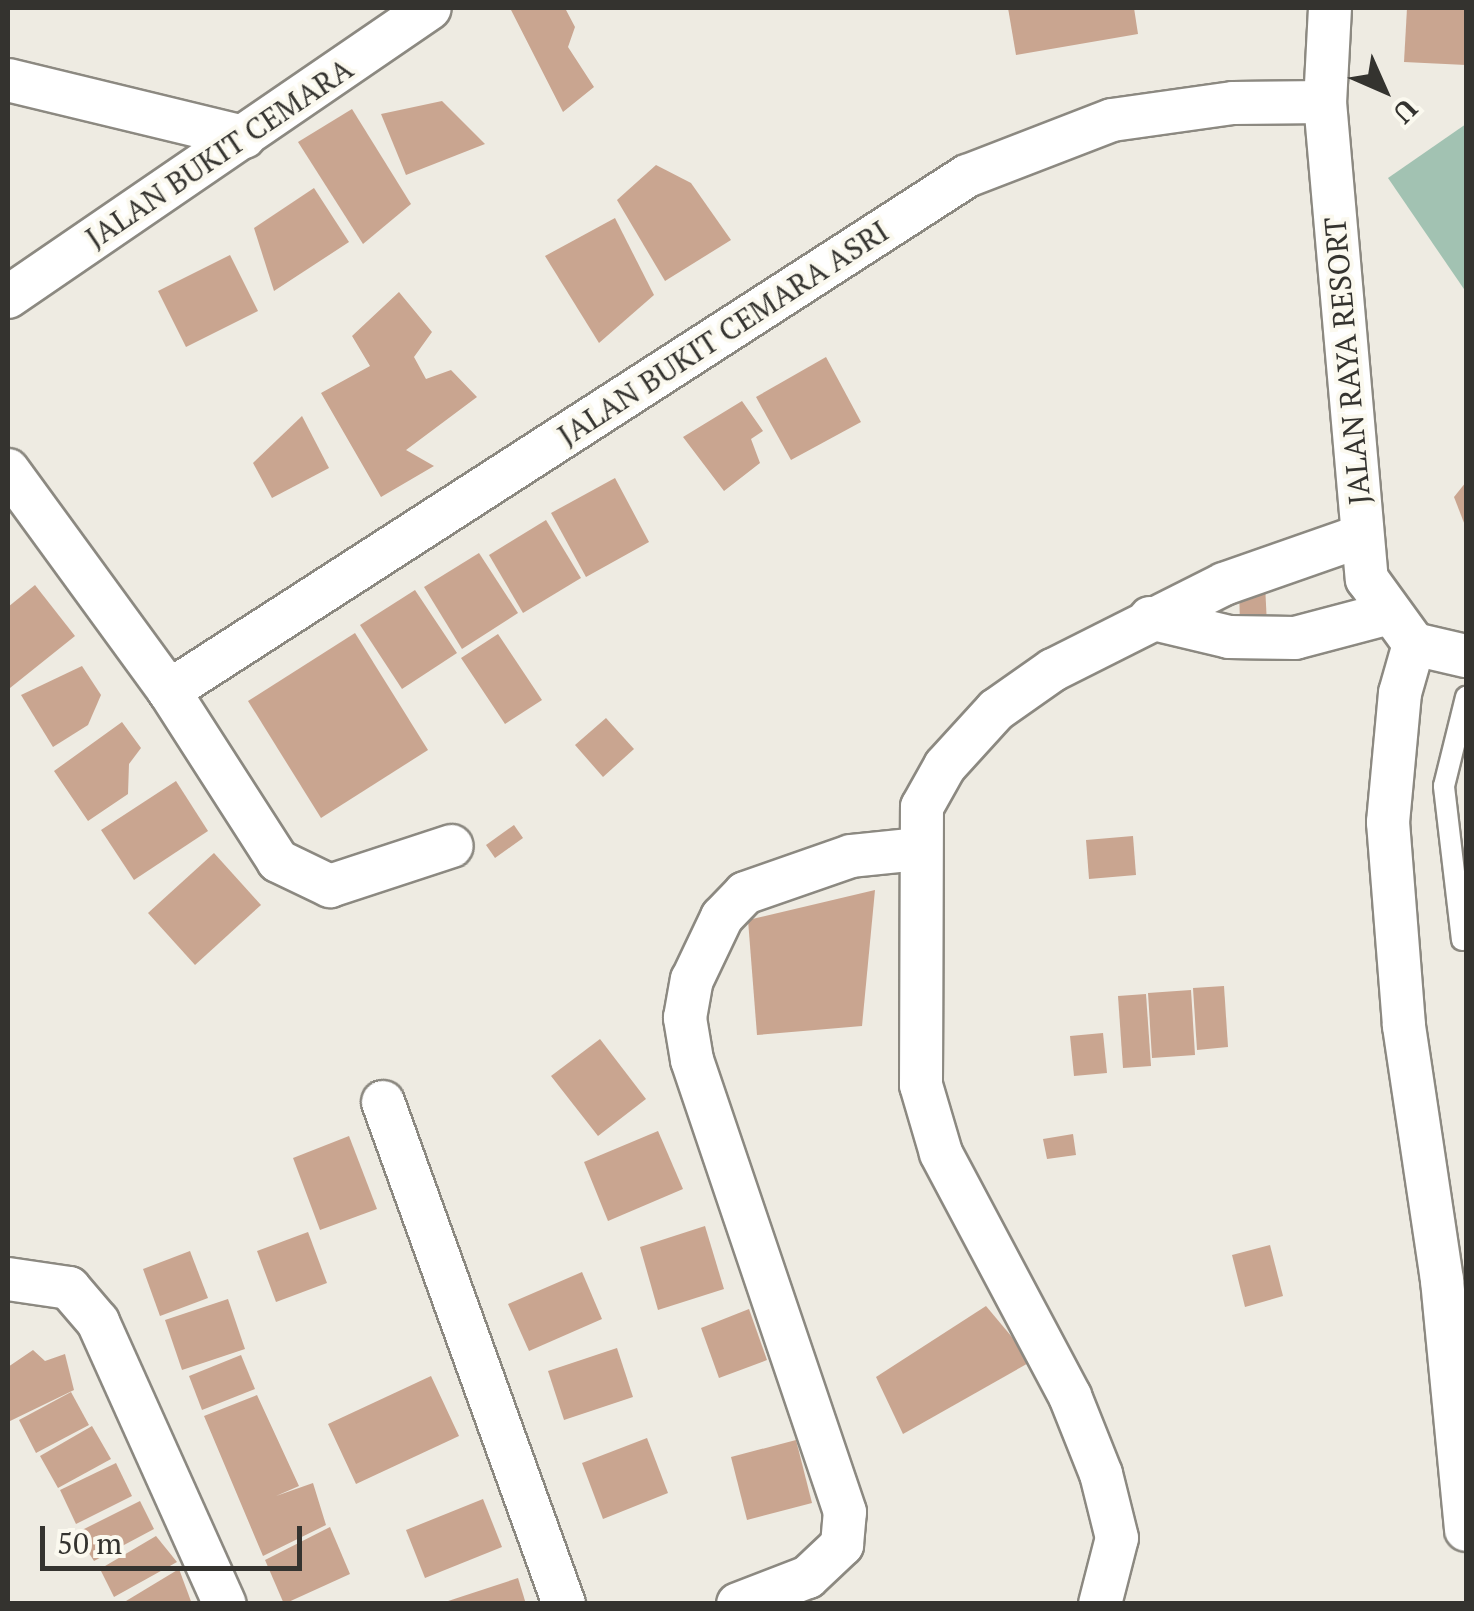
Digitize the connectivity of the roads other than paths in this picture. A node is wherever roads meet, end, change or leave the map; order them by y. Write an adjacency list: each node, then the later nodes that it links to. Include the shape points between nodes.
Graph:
1 (430, 8): 5 (street, JALAN BUKIT CEMARA)
2 (1330, 8): 4 (street, JALAN RAYA RESORT)
3 (8, 80): 5 (street)
4 (1325, 102): 8 (street, JALAN RAYA RESORT); 12 (street, JALAN BUKIT CEMARA ASRI, via 1232,103 1112,120 967,176)
5 (244, 137): 6 (street, JALAN BUKIT CEMARA)
6 (8, 298)
7 (8, 470): 12 (street)
8 (1361, 536): 9 (street); 10 (street, JALAN RAYA RESORT, via 1366,579)
9 (1150, 618): 10 (street, via 1229,638); 15 (street, via 996,710 945,766 922,808)
10 (1400, 629): 11 (street); 19 (street, via 1388,822 1404,1026)
11 (1466, 656)
12 (169, 691): 14 (street, via 278,862 305,881 330,886)
13 (1466, 697): 16 (lane, via 1444,786)
14 (452, 846)
15 (919, 849): 23 (street, via 852,856 746,893 722,917 692,980 686,1018 692,1060 846,1512 842,1544 808,1576); 24 (street, via 921,1085 942,1152 1070,1396 1102,1474 1117,1538)
16 (1462, 940)
17 (383, 1102): 22 (street)
18 (8, 1279): 21 (street, via 69,1288 98,1322)
19 (1454, 1289): 20 (street)
20 (1466, 1530)
21 (226, 1604)
22 (564, 1604)
23 (738, 1604)
24 (1100, 1604)

